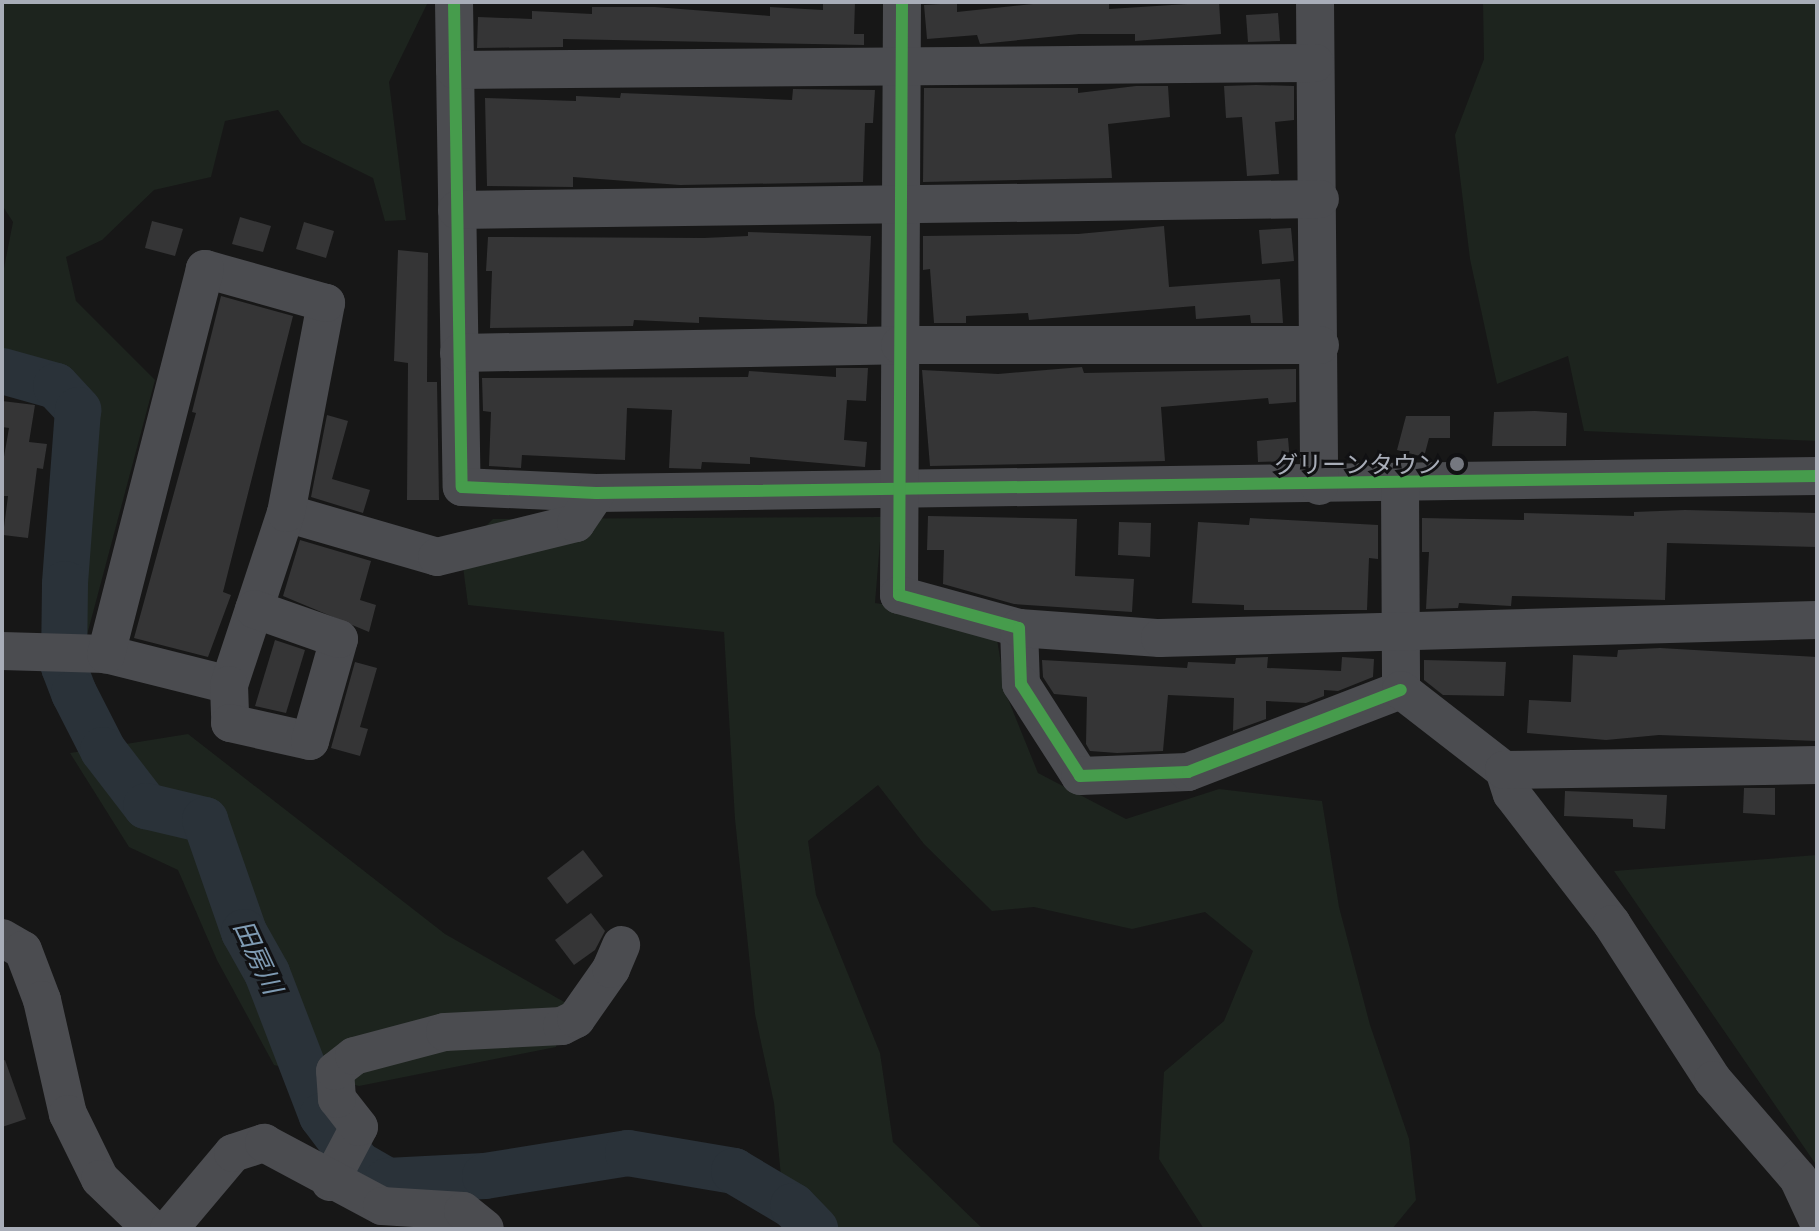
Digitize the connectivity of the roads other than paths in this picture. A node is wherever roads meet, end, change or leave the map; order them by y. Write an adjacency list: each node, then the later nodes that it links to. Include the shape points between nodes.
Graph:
1 (454, 2): 5 (street)
2 (902, 2): 6 (street)
3 (1315, 2): 4 (street)
4 (1315, 63): 6 (street); 7 (street)
5 (455, 70): 6 (street); 9 (street)
6 (901, 70): 8 (street)
7 (1320, 199): 8 (street); 11 (street)
8 (898, 207): 9 (street); 10 (street)
9 (457, 210): 12 (street)
10 (900, 345): 11 (street); 12 (street); 16 (street)
11 (1320, 345): 15 (street)
12 (459, 353): 17 (street, via 462,487)
13 (1817, 476): 14 (street)
14 (1400, 485): 15 (street); 22 (street)
15 (1319, 486): 16 (street)
16 (902, 489): 17 (street); 21 (street, via 899,595)
17 (596, 493): 18 (street, via 576,523 437,557)
18 (286, 513): 19 (street); 23 (street, via 326,303 205,269)
19 (254, 609): 25 (street); 25 (street, via 339,639 310,741 230,723)
20 (1817, 620): 22 (street)
21 (1019, 628): 22 (street, via 1160,638); 26 (street, via 1021,684 1080,776 1188,772)
22 (1400, 629): 26 (street)
23 (98, 654): 24 (street); 25 (street)
24 (11, 658)
25 (229, 685)
26 (1401, 690): 28 (street)
27 (1817, 765): 28 (street)
28 (1504, 770): 32 (street, via 1512,794 1612,924 1713,1080 1798,1178)
29 (2, 938): 33 (street, via 23,950 42,1000 68,1114 100,1179)
30 (621, 945): 31 (street, via 576,1019 562,1026 445,1032 354,1056 335,1071 337,1099 359,1127)
31 (333, 1176): 34 (street, via 264,1143 233,1153); 35 (street, via 382,1206 463,1211)
32 (1817, 1219)
33 (152, 1229)
34 (169, 1229)
35 (485, 1229)

